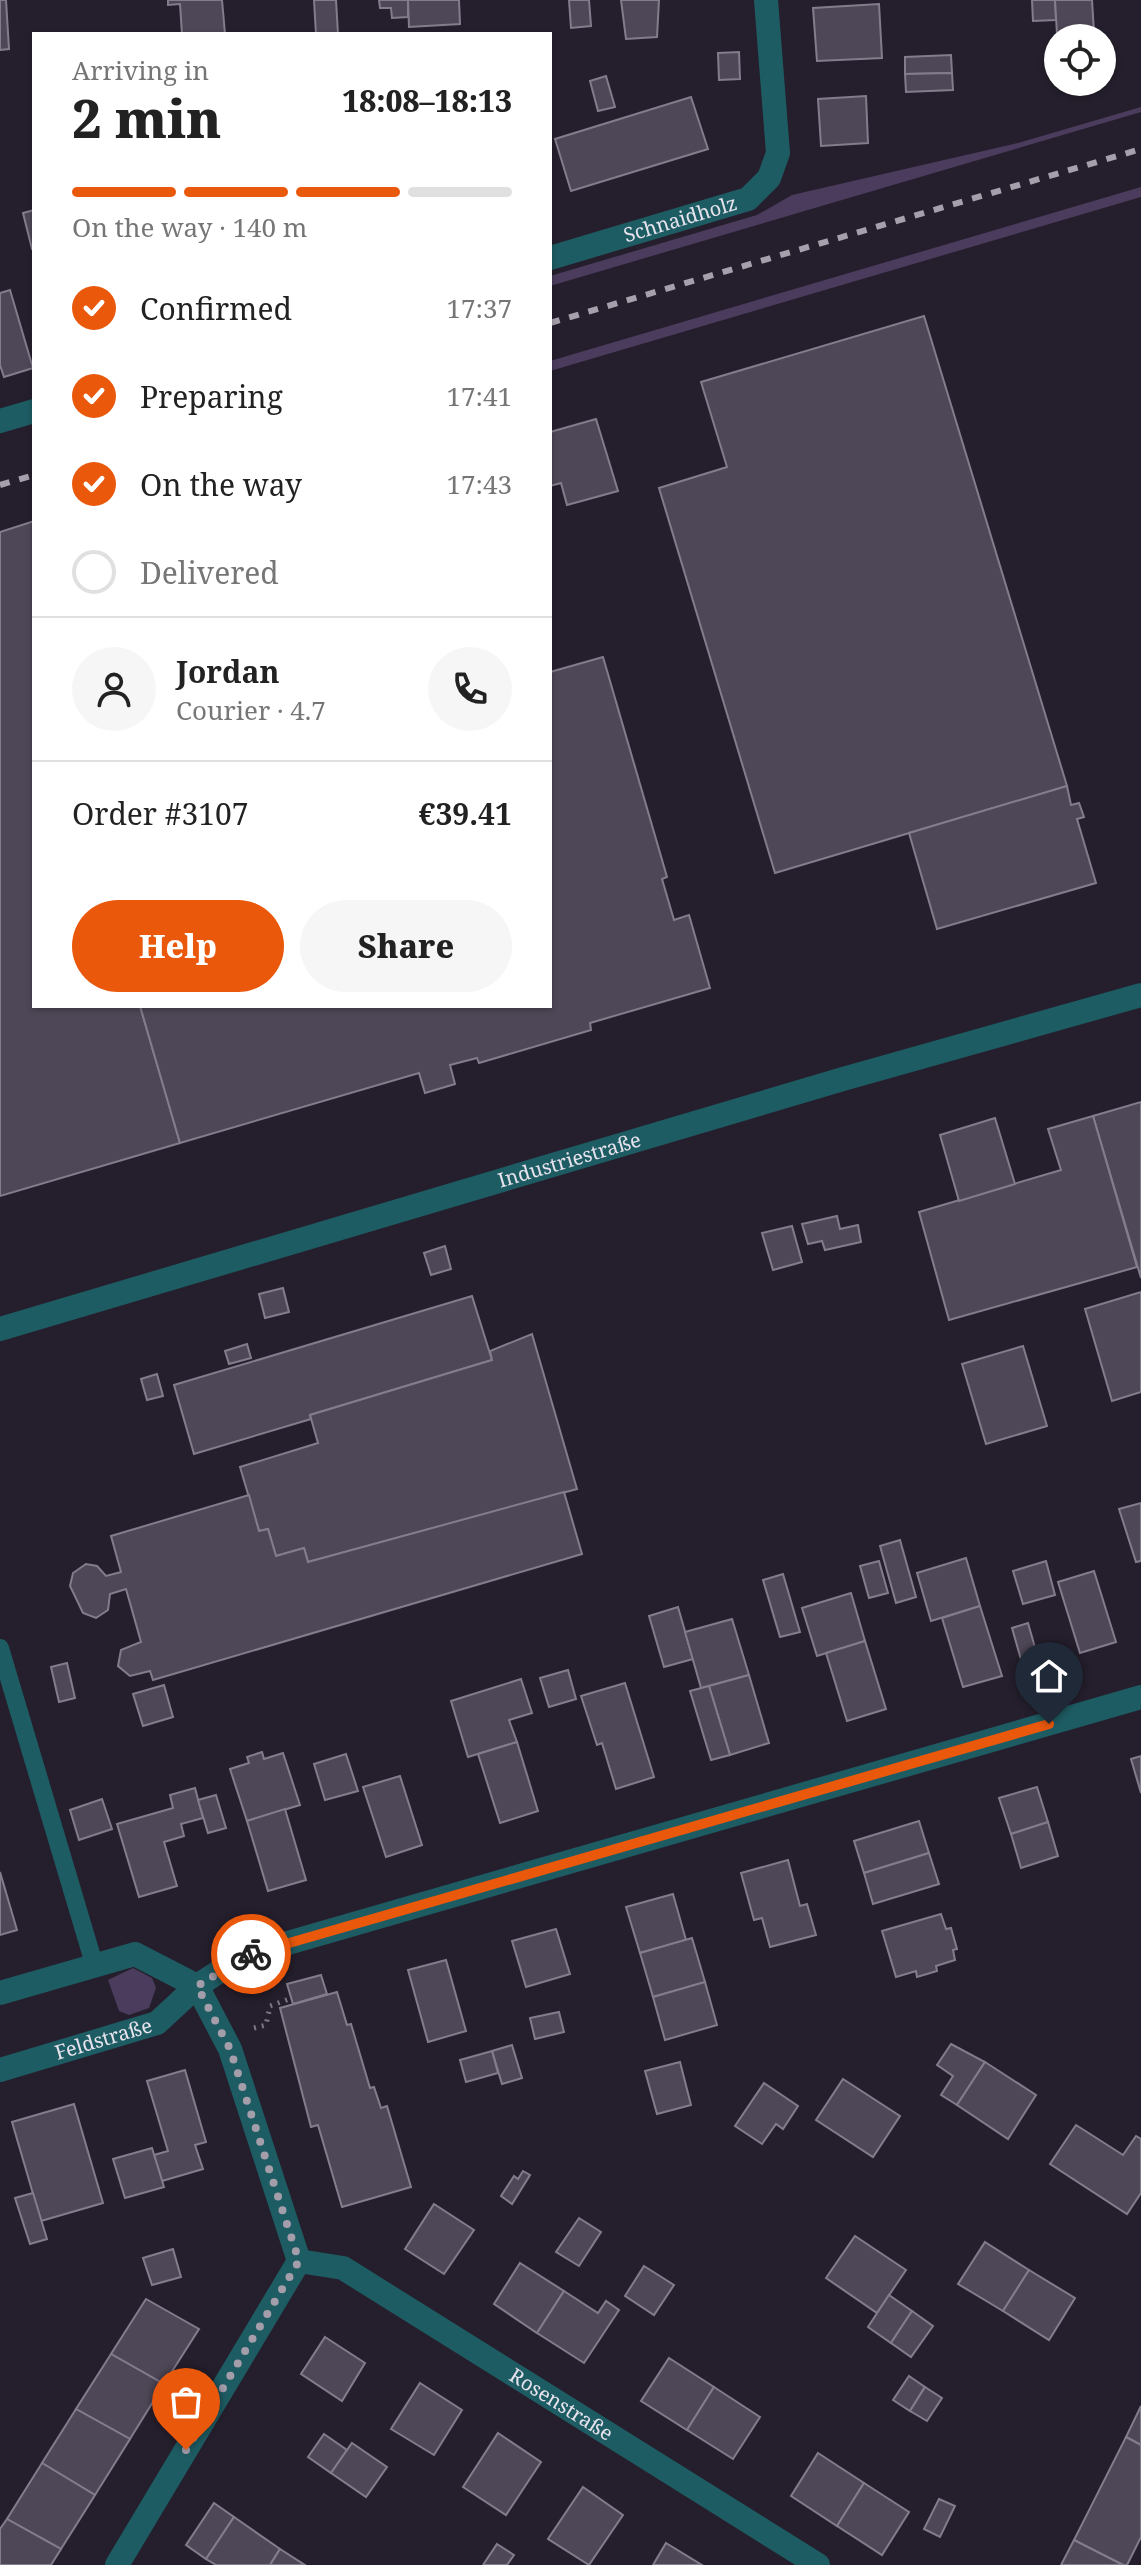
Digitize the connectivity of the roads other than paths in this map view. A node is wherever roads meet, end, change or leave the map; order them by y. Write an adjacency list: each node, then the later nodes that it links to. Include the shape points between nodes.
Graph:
1 (766, 0): 2 (street, Schnaidholz, via 778,153 769,178 748,199)
2 (552, 257)
3 (32, 412): 4 (street)
4 (0, 421)
5 (1141, 995): 6 (street, Industriestraße)
6 (0, 1329)
7 (0, 1648): 9 (lane)
8 (1141, 1697): 10 (street, Feldstraße, via 243,1956)
9 (95, 1967): 10 (street, via 135,1954); 11 (street)
10 (197, 1986): 12 (street, Feldstraße, via 157,2023); 13 (street, via 230,2049)
11 (0, 1993)
12 (0, 2070)
13 (299, 2261): 14 (street); 15 (street, Rosenstraße, via 343,2268)
14 (123, 2563)
15 (818, 2565)

